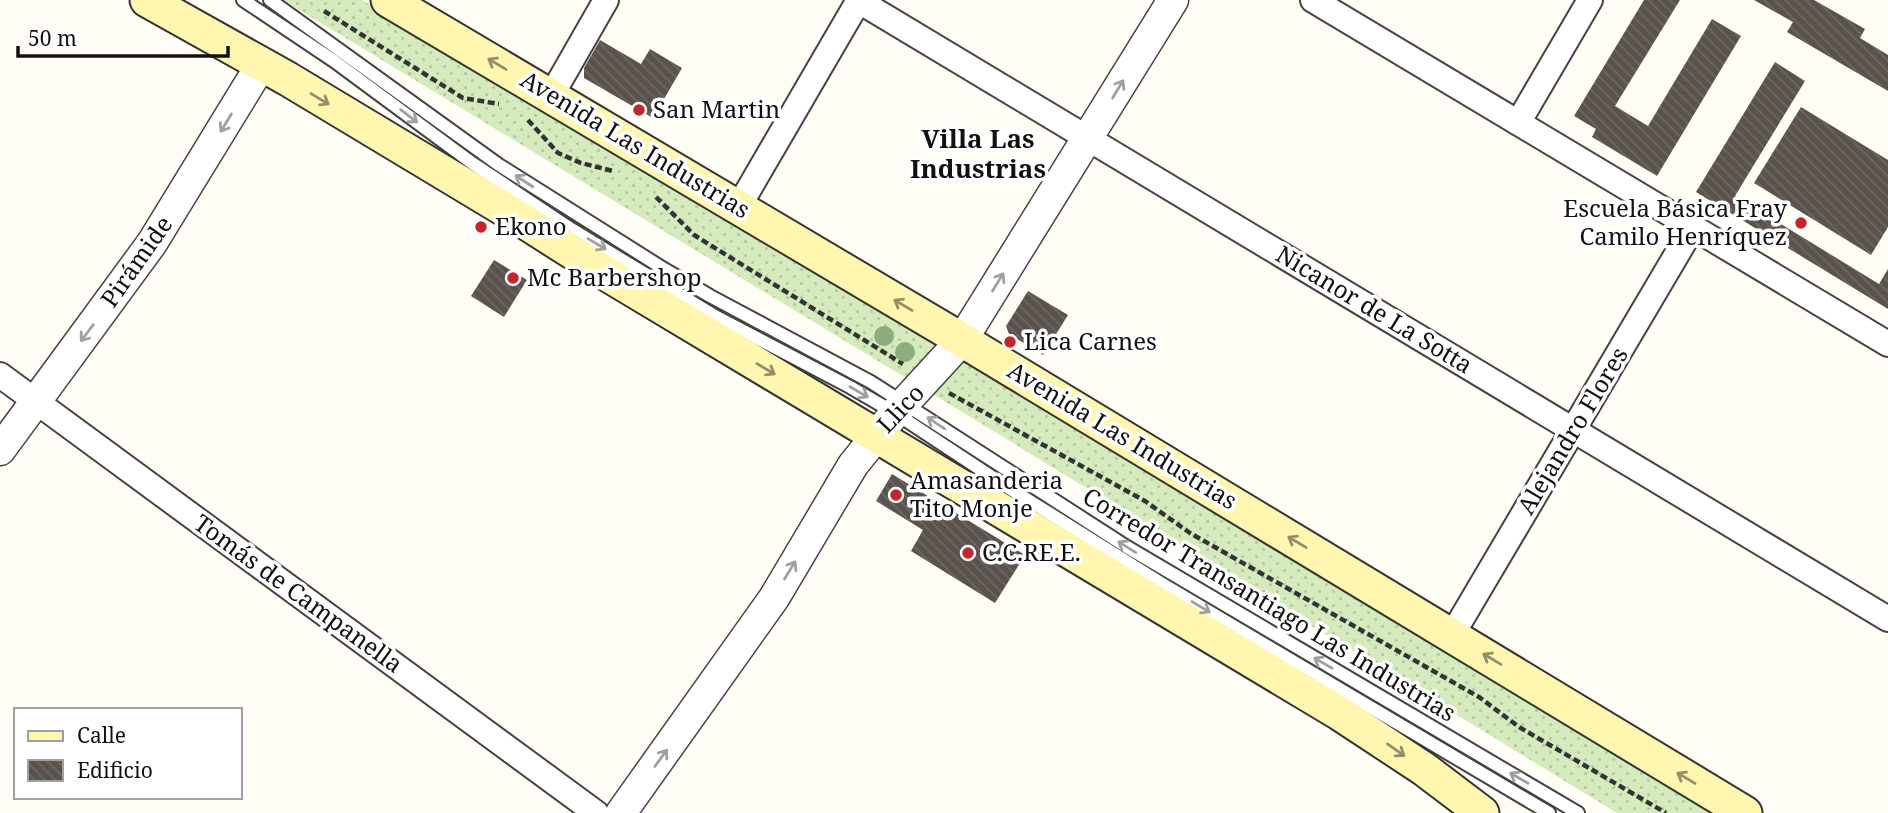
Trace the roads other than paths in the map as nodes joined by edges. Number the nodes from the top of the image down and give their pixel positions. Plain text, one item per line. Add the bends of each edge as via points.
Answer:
1 (147, 0) edge
2 (243, 0) edge
3 (270, 0) edge
4 (388, 0) edge
5 (607, 0) edge
6 (859, 0) edge
7 (1172, 0) edge
8 (1313, 0) edge
9 (1590, 0) edge
10 (261, 65) junction
11 (551, 96) junction
12 (1518, 123) junction
13 (1088, 138) junction
14 (739, 206) junction
15 (1693, 227) junction
16 (962, 340) junction
17 (1888, 344) edge
18 (0, 375) edge
19 (36, 401) junction
20 (892, 417) junction
21 (1573, 430) junction
22 (0, 450) edge
23 (1888, 619) edge
24 (1452, 635) junction
25 (596, 813) edge
26 (621, 813) edge
27 (1482, 813) edge
28 (1549, 813) edge
29 (1578, 813) edge
30 (1745, 813) edge

1 - 10 main road
2 -> 20 lane, Corredor Transantiago Las Industrias via 571,229 713,315 816,368
20 -> 3 lane, Corredor Transantiago Las Industrias via 837,362 710,296 539,191
11 -> 4 main road, Avenida Las Industrias
5 - 11 street
6 - 13 street, Nicanor de La Sotta
6 - 14 street
13 -> 7 street, Llico
8 - 12 street
9 - 12 street
10 -> 19 street, Pirámide via 152,243
10 -> 20 main road
11 - 14 main road, Avenida Las Industrias
12 - 15 street
16 -> 13 street, Llico
13 - 21 street, Nicanor de La Sotta
16 -> 14 main road, Avenida Las Industrias
15 - 17 street
15 - 21 street, Alejandro Flores
16 - 20 street, Llico
24 -> 16 main road, Avenida Las Industrias
18 - 19 street, Tomás de Campanella
19 - 22 street, Pirámide
19 - 25 street, Tomás de Campanella
26 -> 20 street, Llico via 774,598 853,465
20 -> 27 main road via 1363,728
20 -> 28 lane, Corredor Transantiago Las Industrias
29 -> 20 lane, Corredor Transantiago Las Industrias via 1127,547
21 - 23 street, Nicanor de La Sotta
21 - 24 street, Alejandro Flores
30 -> 24 main road, Avenida Las Industrias

